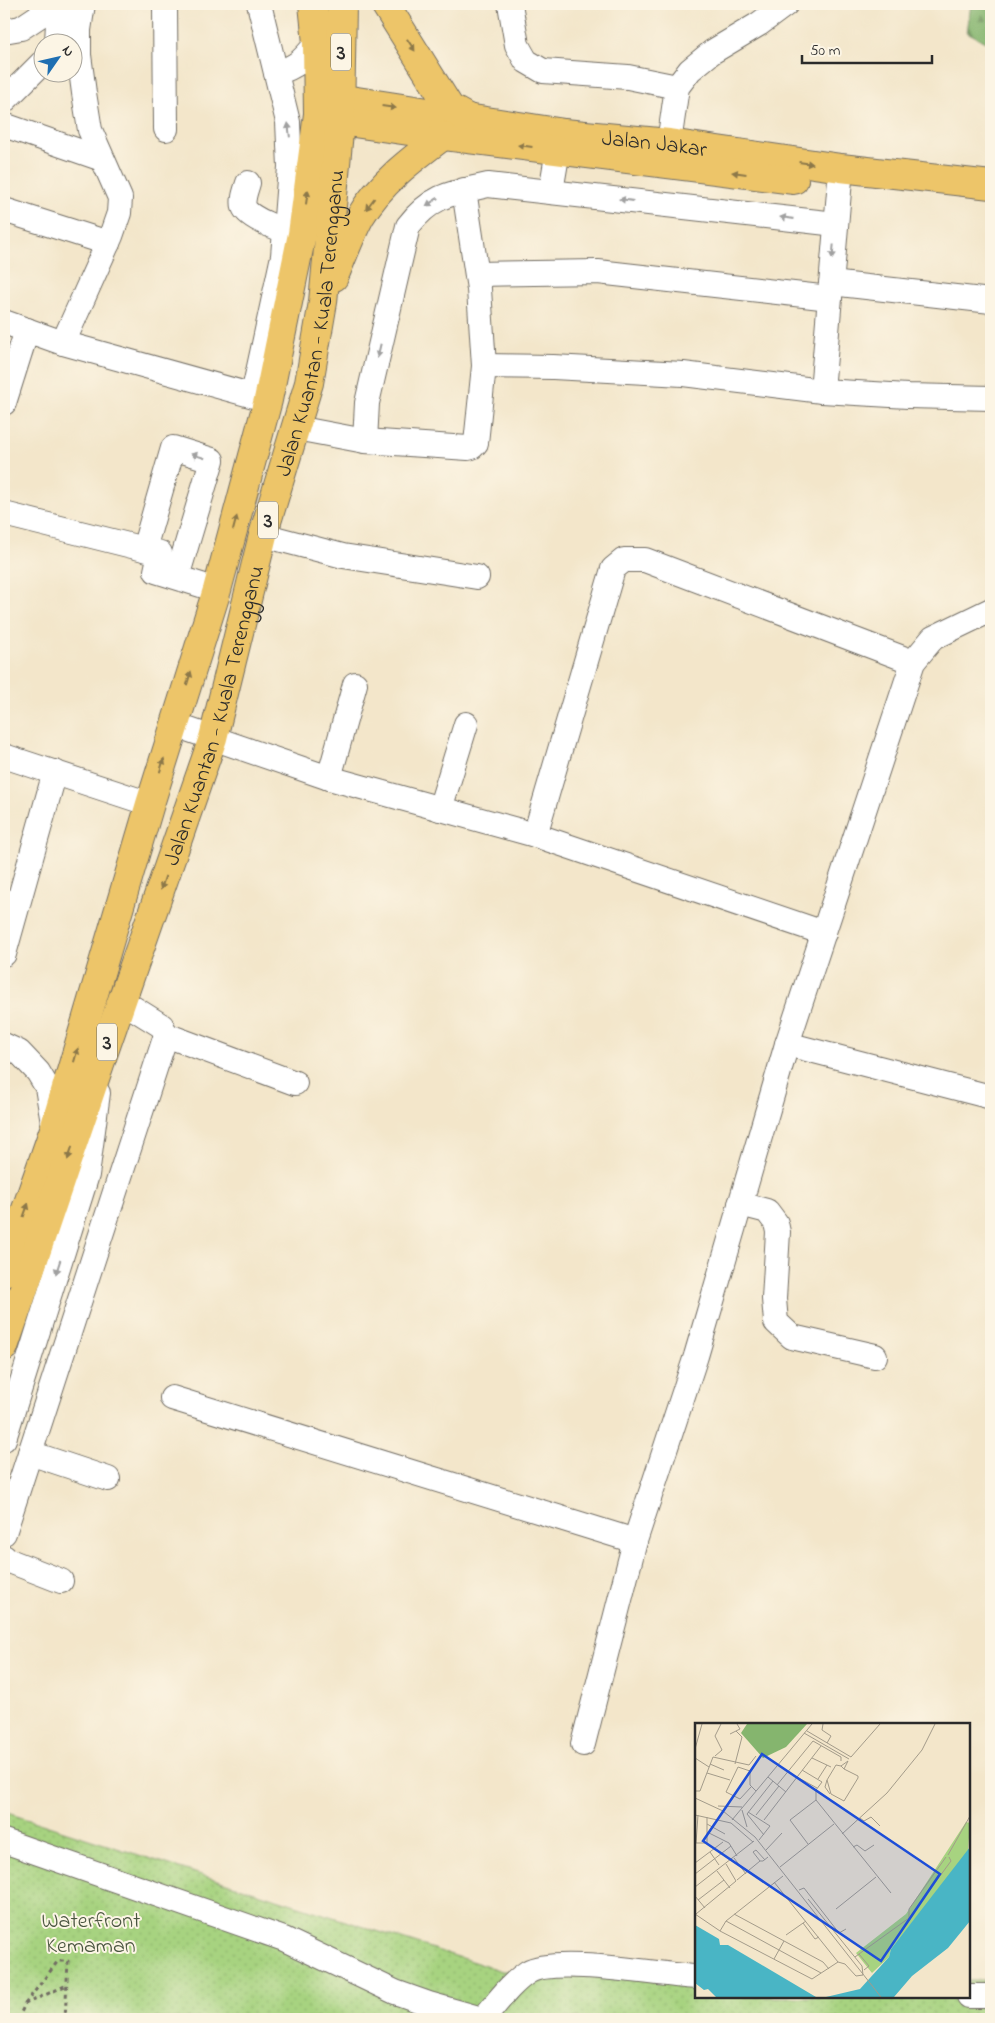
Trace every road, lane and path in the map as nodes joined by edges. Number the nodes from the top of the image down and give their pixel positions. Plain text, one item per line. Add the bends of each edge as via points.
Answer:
1 (58, 4) edge
2 (84, 4) edge
3 (165, 4) edge
4 (259, 4) edge
5 (313, 4) edge
6 (342, 4) edge
7 (385, 4) edge
8 (510, 4) edge
9 (786, 4) edge
10 (4, 32) edge
11 (57, 32) edge
12 (317, 43) junction
13 (32, 72) edge
14 (276, 73) junction
15 (677, 87) junction
16 (282, 100) junction
17 (4, 101) edge
18 (329, 107) junction
19 (468, 118) junction
20 (4, 125) edge
21 (166, 129) dead end
22 (443, 136) junction
23 (669, 143) junction
24 (558, 150) junction
25 (102, 159) junction
26 (840, 177) junction
27 (248, 183) dead end
28 (991, 185) edge
29 (464, 190) junction
30 (551, 191) junction
31 (991, 202) edge
32 (4, 210) edge
33 (836, 224) junction
34 (294, 232) junction
35 (108, 243) junction
36 (477, 274) junction
37 (830, 291) junction
38 (991, 301) edge
39 (323, 302) junction
40 (4, 322) edge
41 (27, 330) junction
42 (63, 343) junction
43 (484, 366) junction
44 (822, 391) junction
45 (261, 398) junction
46 (991, 398) edge
47 (4, 403) edge
48 (296, 428) junction
49 (365, 441) junction
50 (4, 514) edge
51 (263, 535) junction
52 (144, 549) junction
53 (177, 577) junction
54 (477, 577) dead end
55 (217, 590) junction
56 (991, 610) edge
57 (913, 662) junction
58 (355, 684) dead end
59 (466, 724) dead end
60 (175, 725) junction
61 (213, 738) junction
62 (4, 756) edge
63 (55, 772) junction
64 (329, 778) junction
65 (150, 804) junction
66 (440, 809) junction
67 (535, 835) junction
68 (824, 933) junction
69 (4, 954) edge
70 (122, 1001) junction
71 (166, 1035) junction
72 (787, 1044) junction
73 (4, 1045) edge
74 (104, 1049) junction
75 (295, 1083) dead end
76 (991, 1097) edge
77 (54, 1129) junction
78 (740, 1204) junction
79 (4, 1272) edge
80 (4, 1347) edge
81 (875, 1356) dead end
82 (172, 1398) dead end
83 (4, 1439) edge
84 (30, 1453) junction
85 (108, 1479) dead end
86 (4, 1533) edge
87 (634, 1540) junction
88 (4, 1557) edge
89 (62, 1581) dead end
90 (583, 1744) dead end
91 (4, 1841) edge
92 (695, 1977) edge
93 (67, 1985) junction
94 (970, 1996) edge
95 (991, 1996) edge
96 (25, 2004) junction
97 (18, 2019) edge
98 (65, 2019) edge
99 (483, 2019) edge

1 - 10 street via 21,28
1 - 11 street
2 - 25 street via 79,55 90,130
3 - 21 street
4 - 14 street
5 - 12 main road, Jalan Kuantan - Kuala Terengganu / 3
6 - 18 main road, Jalan Kuantan - Kuala Terengganu / 3
7 -> 19 main road via 450,108
8 - 15 street via 517,45 526,61 543,71 628,77
9 - 15 street via 712,52 690,70
12 - 14 street via 302,61
12 - 18 main road, Jalan Kuantan - Kuala Terengganu / 3
13 - 17 street
14 - 16 street
15 - 23 street
16 - 18 street
34 -> 16 street via 290,144
18 -> 19 main road, Jalan Jakar
18 - 22 main road, Jalan Jakar
34 -> 18 main road, Jalan Kuantan - Kuala Terengganu / 3
18 - 39 main road, Jalan Kuantan - Kuala Terengganu / 3
19 - 23 main road, Jalan Jakar via 564,133
20 - 25 street
24 -> 22 main road, Jalan Jakar
22 -> 39 main road via 395,174 360,217
23 -> 26 main road, Jalan Jakar
26 -> 24 main road, Jalan Jakar
24 - 30 street
25 - 35 street via 120,198 120,213
26 - 28 main road, Jalan Jakar
26 - 31 main road, Jalan Jakar
26 - 33 street
27 - 34 street via 244,207 248,213
29 - 30 street via 488,185
29 - 36 street
29 -> 49 street via 438,198 420,211 408,226 367,404
33 -> 30 street
32 - 35 street
33 -> 37 street
34 - 45 main road, Jalan Kuantan - Kuala Terengganu / 3
35 - 42 street
36 - 37 street via 598,272
36 - 43 street
37 - 38 street
37 - 44 street
39 - 48 main road, Jalan Kuantan - Kuala Terengganu / 3 via 309,383
40 - 41 street
41 - 42 street
41 - 47 street
42 - 45 street
43 - 44 street via 683,374
43 - 49 street via 476,443 472,447
44 - 46 street
55 -> 45 main road, Jalan Kuantan - Kuala Terengganu / 3
48 - 49 street
48 - 51 main road, Jalan Kuantan - Kuala Terengganu / 3
50 - 52 street
51 - 54 street via 343,556
51 - 61 main road, Jalan Kuantan - Kuala Terengganu / 3
52 - 53 street via 160,553 155,571
53 -> 52 street via 212,460 173,449
53 - 55 street
60 -> 55 main road, Jalan Kuantan - Kuala Terengganu / 3
56 - 57 street via 934,638
57 - 67 street via 644,560 624,560 613,569
57 - 68 street
58 - 64 street
59 - 66 street
60 - 61 street
65 -> 60 main road, Jalan Kuantan - Kuala Terengganu / 3
61 - 64 street
61 -> 70 main road, Jalan Kuantan - Kuala Terengganu / 3
62 - 63 street
63 - 65 street
63 - 69 street
64 - 66 street
77 -> 65 main road, Jalan Kuantan - Kuala Terengganu / 3
66 - 67 street
67 - 68 street
68 - 72 street
70 - 71 street via 162,1026
70 - 74 main road, Jalan Kuantan - Kuala Terengganu / 3
71 - 75 street
71 - 84 street
72 - 76 street
72 - 78 street
73 - 77 street via 19,1052 47,1087
74 -> 80 main road, Jalan Kuantan - Kuala Terengganu / 3
74 -> 83 street via 87,1175
79 -> 77 main road, Jalan Kuantan - Kuala Terengganu / 3
78 - 81 street via 767,1210 776,1223 776,1322 792,1337
78 - 87 street via 696,1356
82 - 87 street
84 - 85 street
84 - 86 street
87 - 90 street
88 - 89 street
91 - 99 street via 284,1940 395,1992
92 - 99 street via 593,1967 542,1967 530,1971 515,1983
93 - 96 path
93 - 96 path via 68,1961 58,1961
93 - 98 path
94 - 95 street
96 - 97 path

